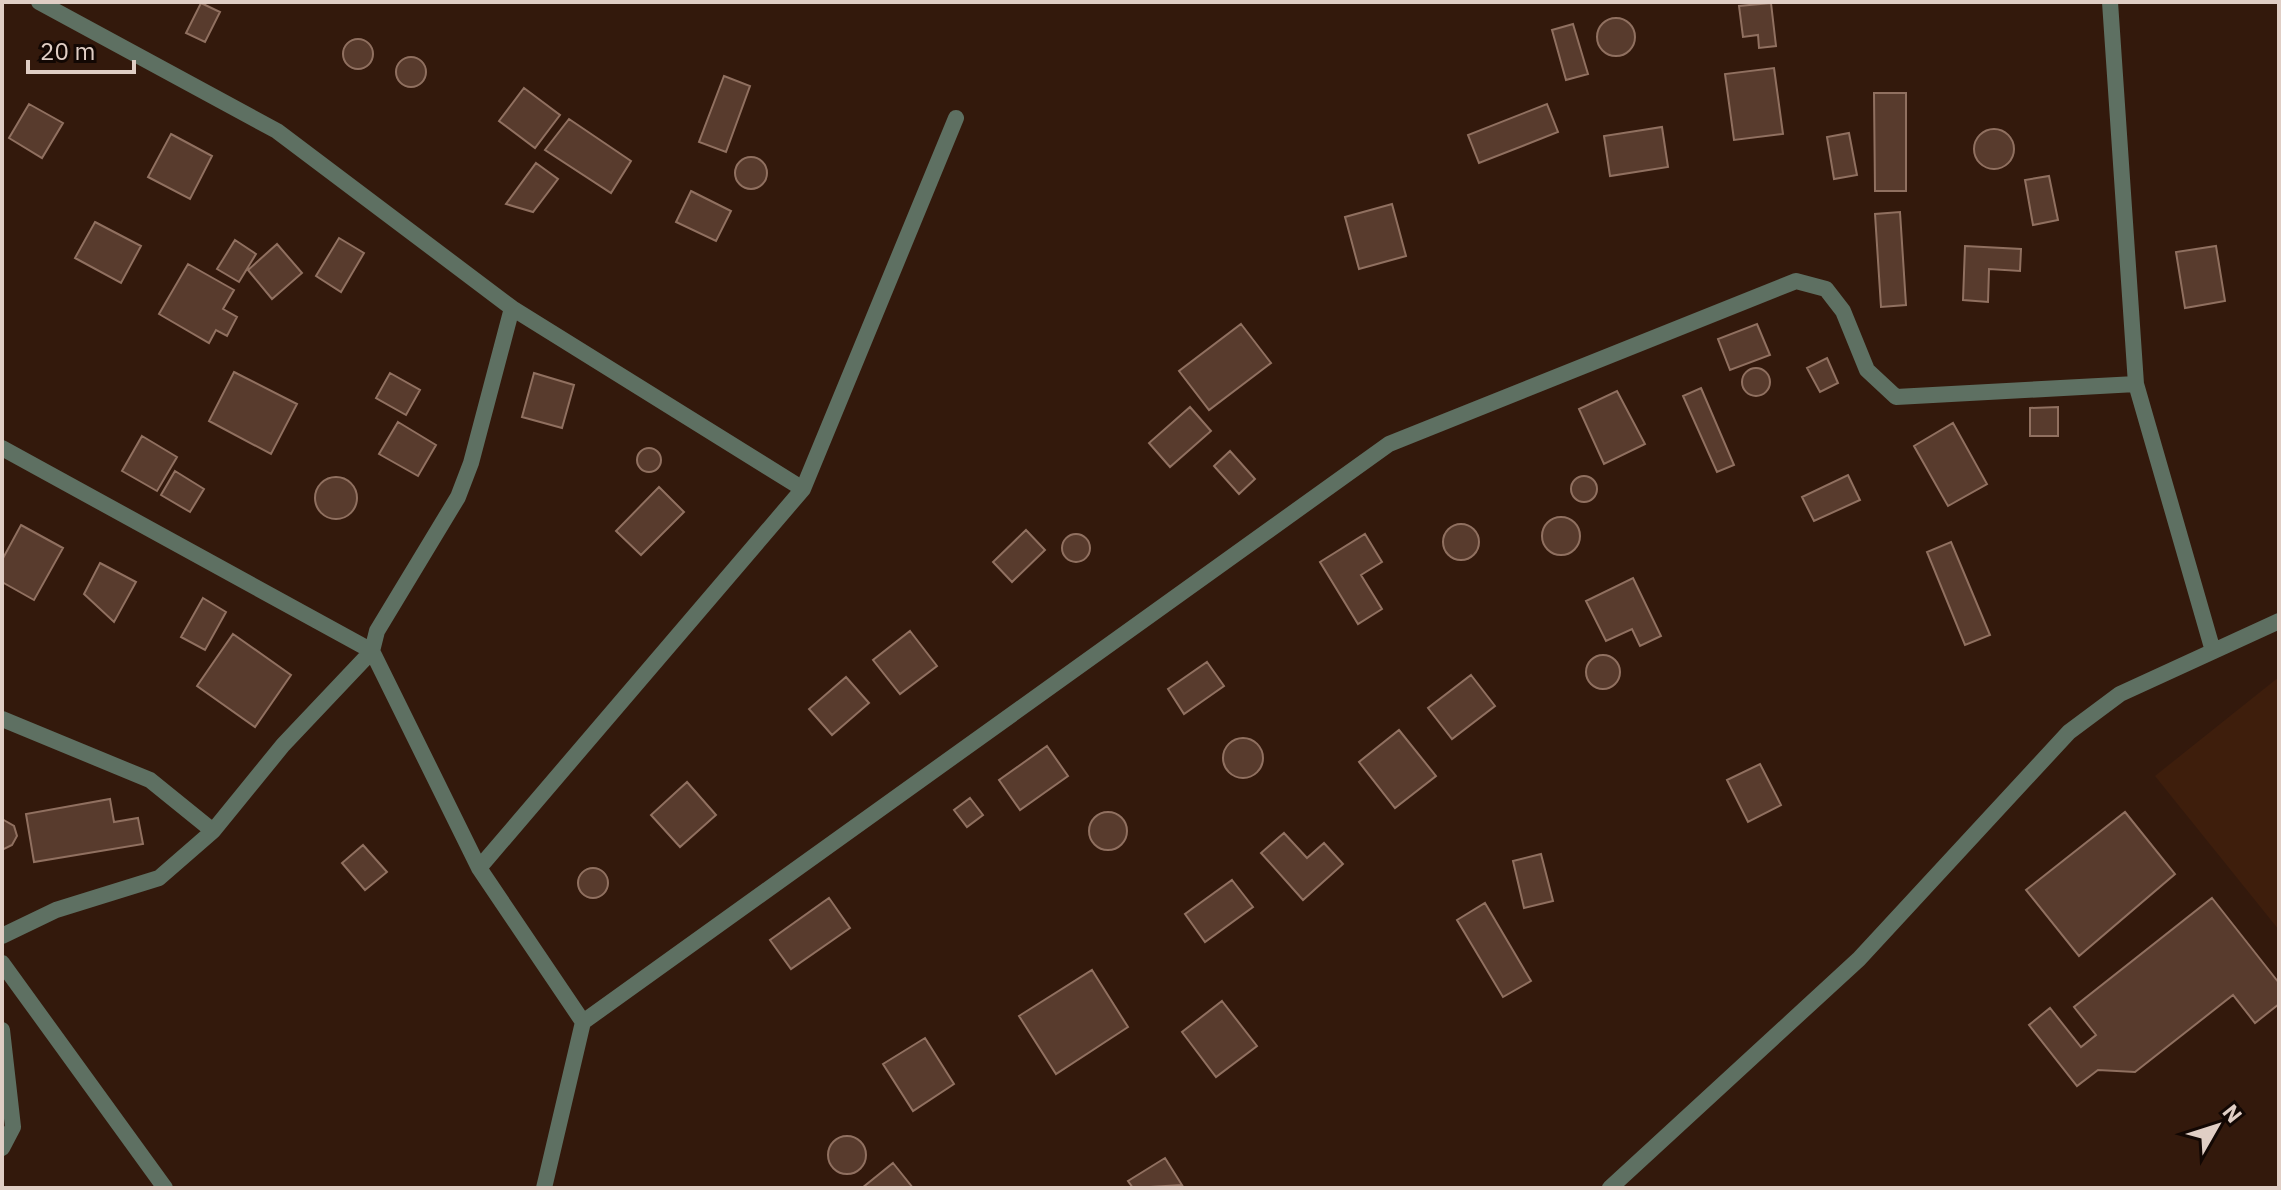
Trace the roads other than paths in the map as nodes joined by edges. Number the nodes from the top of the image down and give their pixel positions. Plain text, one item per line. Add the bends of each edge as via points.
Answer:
1 (39, 2) edge
2 (2110, 2) edge
3 (956, 118) dead end
4 (512, 308) junction
5 (2136, 384) junction
6 (2, 448) edge
7 (803, 489) junction
8 (2279, 621) edge
9 (372, 651) junction
10 (2213, 651) junction
11 (2, 719) edge
12 (213, 831) junction
13 (479, 868) junction
14 (2, 936) edge
15 (2, 963) edge
16 (583, 1022) junction
17 (2, 1030) edge
18 (2, 1148) edge
19 (165, 1188) edge
20 (544, 1188) edge
21 (1610, 1188) edge

1 - 4 street via 277,131
2 - 5 street
3 - 7 street
4 - 7 street
4 - 9 street via 458,497 377,631
5 - 10 street
5 - 16 street via 1896,397 1867,370 1843,311 1826,289 1796,281 1389,444
6 - 9 street
7 - 13 street
8 - 10 street
9 - 12 street via 283,745
9 - 13 street
10 - 21 street via 2120,694 2069,732 1859,959
11 - 12 street via 150,780
12 - 14 street via 159,878 56,910
13 - 16 street
15 - 19 street
16 - 20 street
17 - 18 street via 13,1127

